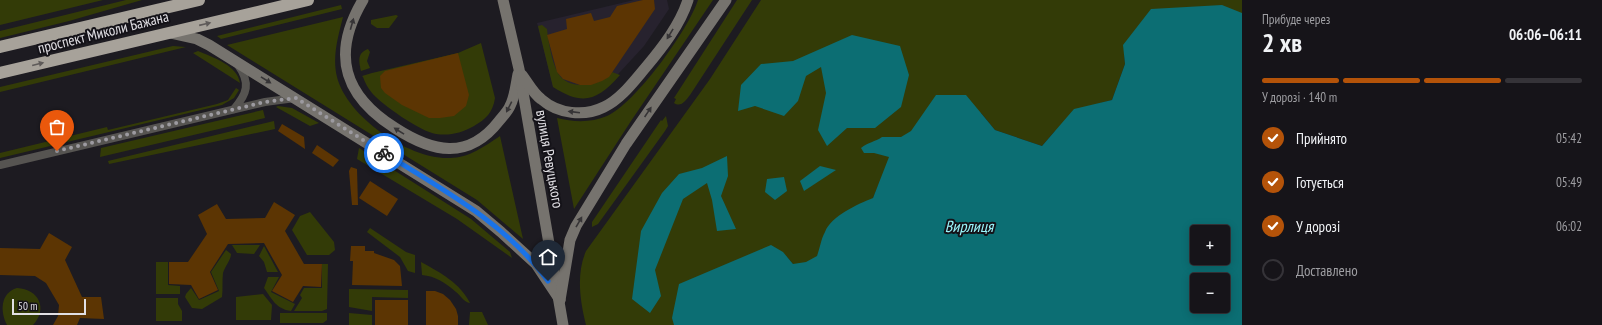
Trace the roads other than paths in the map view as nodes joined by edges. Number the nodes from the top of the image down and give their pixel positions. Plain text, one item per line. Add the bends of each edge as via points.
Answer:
1 (199, 0) edge
2 (308, 0) edge
3 (363, 0) edge
4 (503, 0) edge
5 (688, 0) edge
6 (726, 0) edge
7 (183, 2) edge
8 (169, 33) junction
9 (0, 48) edge
10 (232, 58) junction
11 (519, 70) junction
12 (0, 73) edge
13 (296, 98) junction
14 (234, 109) junction
15 (0, 165) edge
16 (560, 300) junction
17 (563, 325) edge

1 - 7 highway, проспект Миколи Бажана
8 -> 2 highway, проспект Миколи Бажана
11 -> 3 street via 510,106 486,134 462,147 450,149 423,144 389,124 367,107 352,86 345,52 354,15
4 - 11 street, вулиця Ревуцького
5 -> 11 street via 660,49 628,87 605,107 580,113 554,107 541,99
16 -> 6 street via 570,240 576,226 626,144
7 - 9 highway, проспект Миколи Бажана
8 - 10 street via 197,40
12 -> 8 highway, проспект Миколи Бажана
10 -> 13 street
10 - 14 street via 244,73 245,81 245,95
11 - 16 street, вулиця Ревуцького
13 - 14 street
13 - 16 street via 476,211 536,264
14 - 15 street
16 - 17 street, вулиця Ревуцького

